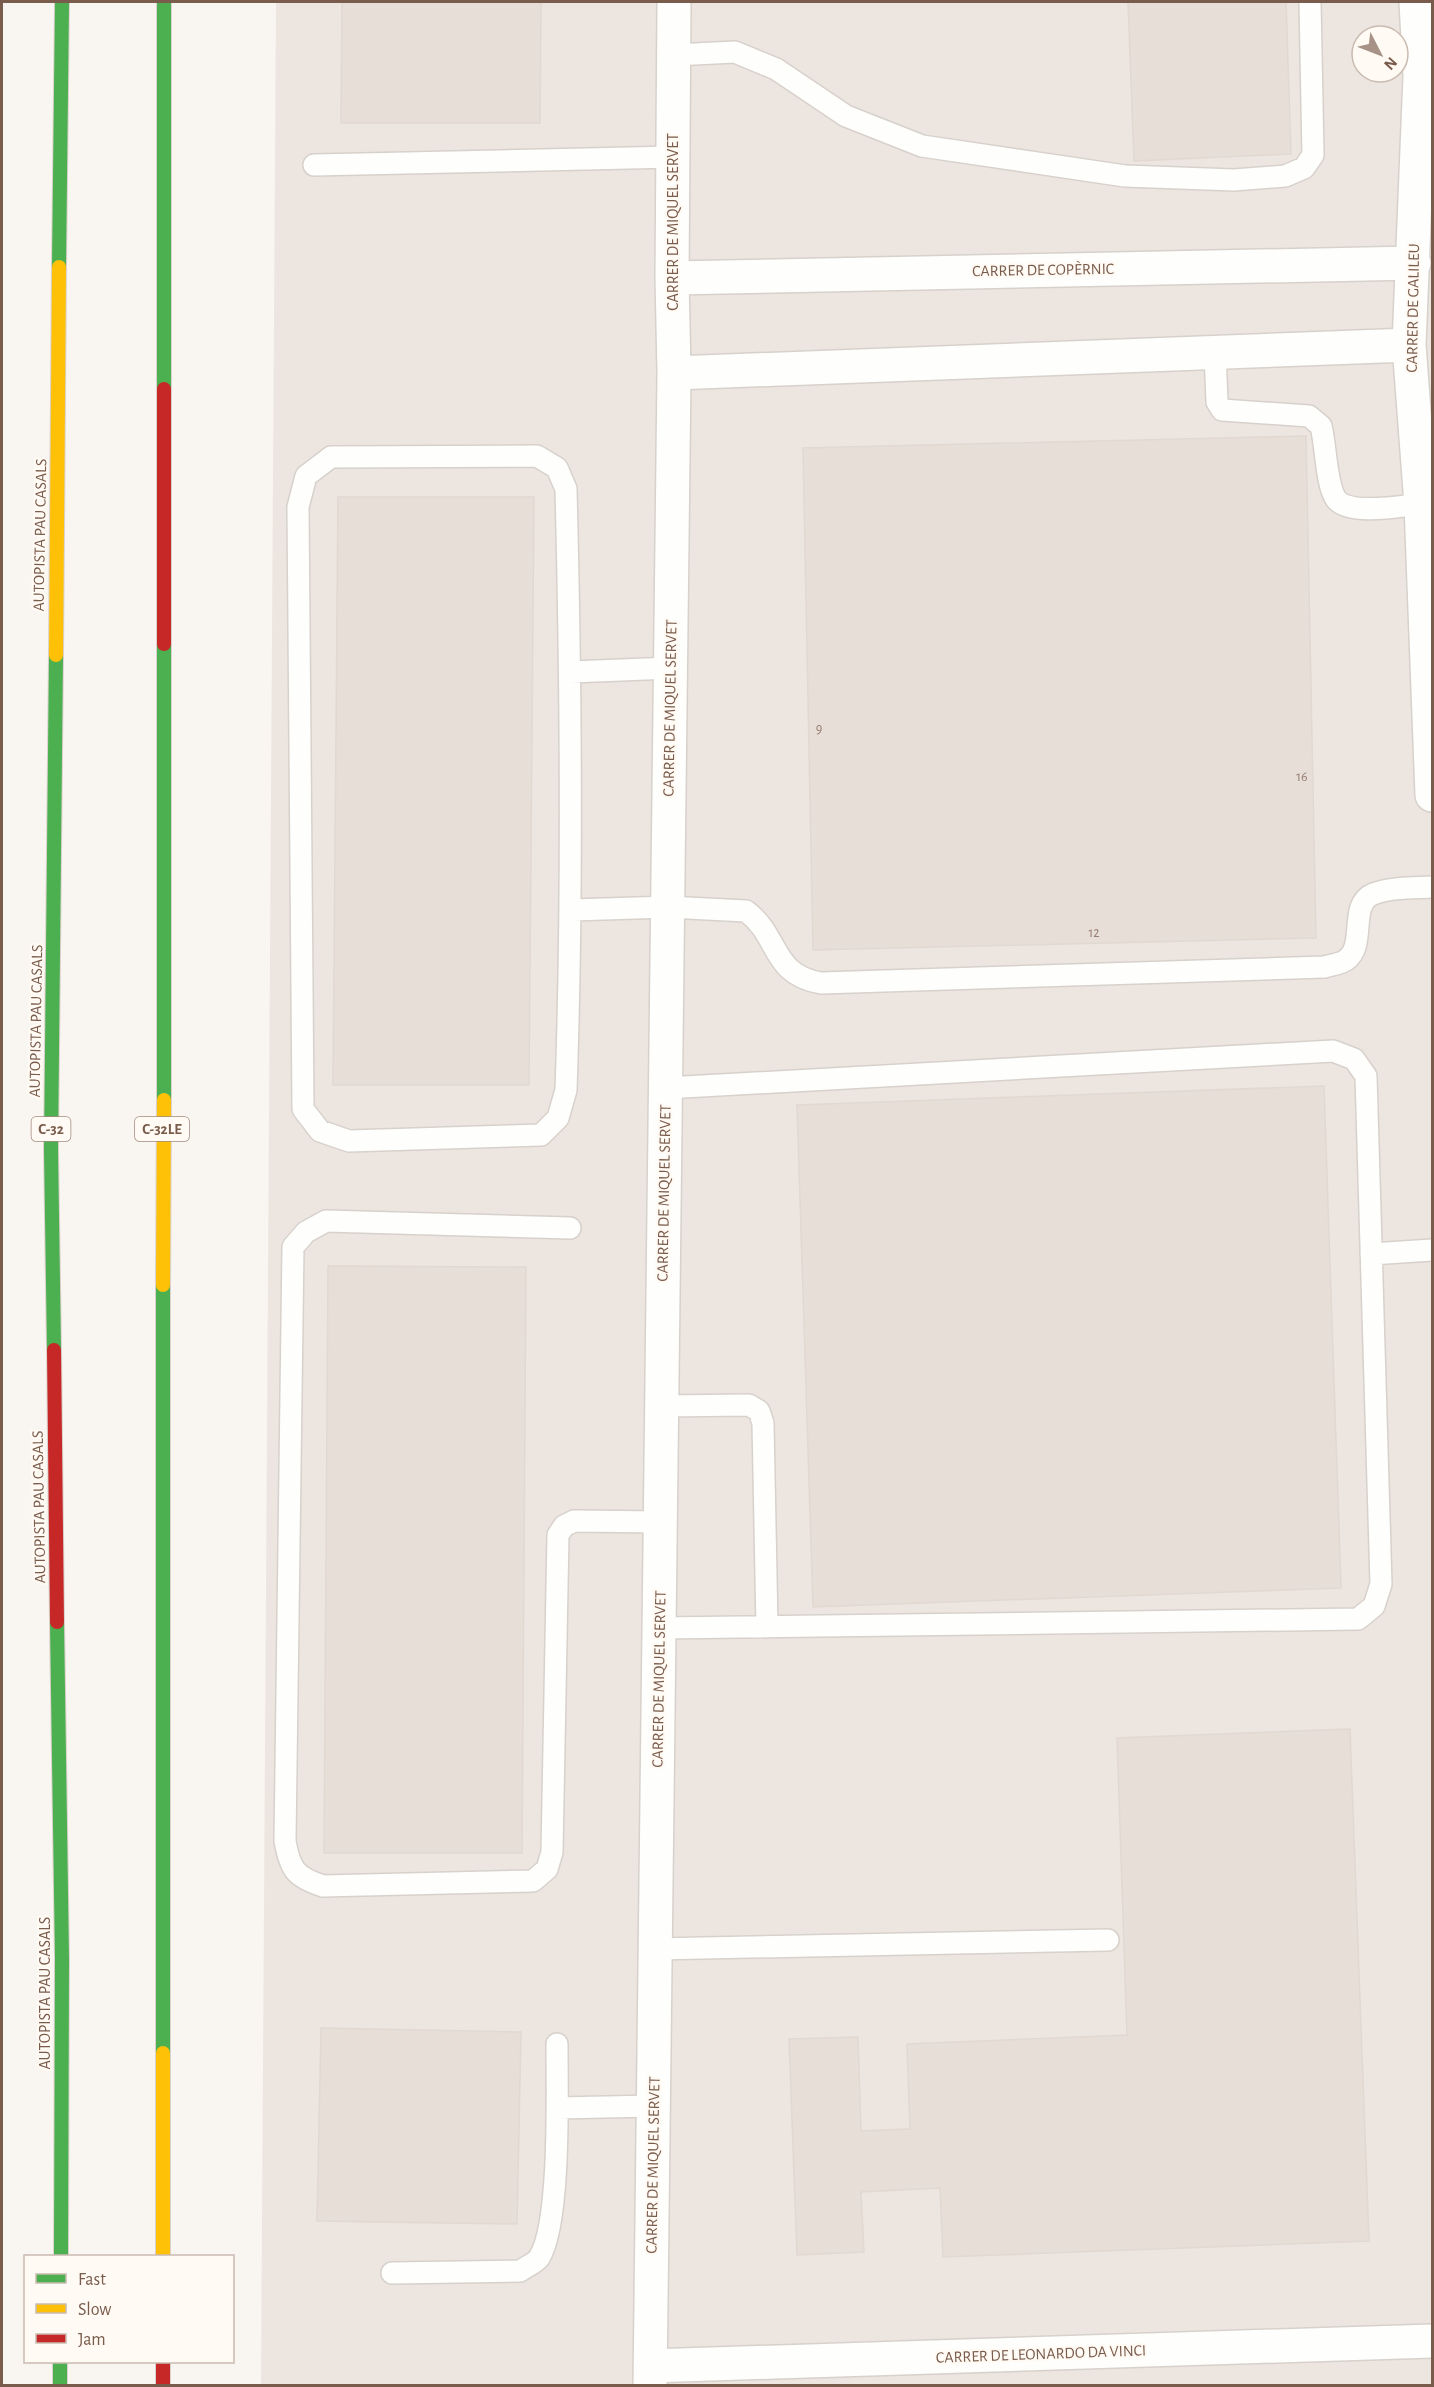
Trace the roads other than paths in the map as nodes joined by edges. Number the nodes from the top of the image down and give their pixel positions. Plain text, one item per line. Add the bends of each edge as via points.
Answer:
1 (62, 2) edge
2 (164, 2) edge
3 (674, 2) edge
4 (1310, 2) edge
5 (1416, 2) edge
6 (674, 55) junction
7 (1426, 76) edge
8 (673, 157) junction
9 (314, 165) dead end
10 (1414, 263) junction
11 (672, 278) junction
12 (1409, 345) junction
13 (1215, 352) junction
14 (674, 373) junction
15 (1425, 516) edge
16 (671, 668) junction
17 (571, 672) junction
18 (1432, 795) edge
19 (1432, 887) edge
20 (668, 908) junction
21 (572, 910) junction
22 (666, 1088) junction
23 (570, 1228) dead end
24 (1432, 1250) edge
25 (1371, 1254) junction
26 (662, 1406) junction
27 (661, 1522) junction
28 (767, 1627) junction
29 (659, 1628) junction
30 (1108, 1940) dead end
31 (655, 1949) junction
32 (556, 2044) dead end
33 (654, 2106) junction
34 (557, 2108) junction
35 (61, 2255) edge
36 (163, 2255) edge
37 (392, 2273) dead end
38 (1432, 2341) edge
39 (60, 2363) edge
40 (163, 2363) edge
41 (650, 2376) edge
42 (60, 2385) edge
43 (163, 2385) edge

1 - 35 highway, AUTOPISTA PAU CASALS / C-32 via 51,1149 62,1959
2 - 36 highway, C-32LE
3 - 6 street, CARRER DE MIQUEL SERVET
4 - 6 lane via 1313,155 1304,168 1285,176 1234,180 1125,176 922,146 846,116 777,69 735,52
5 - 7 street, CARRER DE GALILEU
6 - 8 street, CARRER DE MIQUEL SERVET
7 - 10 street, CARRER DE GALILEU
8 - 9 lane
8 - 11 street, CARRER DE MIQUEL SERVET
10 - 11 street, CARRER DE COPÈRNIC
10 - 12 street, CARRER DE GALILEU
11 - 14 street, CARRER DE MIQUEL SERVET
12 - 13 street
12 - 15 street, CARRER DE GALILEU
13 - 14 street
13 - 15 lane via 1217,402 1222,410 1309,416 1321,426 1336,499 1351,508
14 - 16 street, CARRER DE MIQUEL SERVET
15 - 18 street, CARRER DE GALILEU
16 - 17 lane
16 - 20 street, CARRER DE MIQUEL SERVET
17 - 21 lane
17 - 21 lane via 566,489 557,468 537,456 331,457 306,477 298,507 303,1110 320,1131 349,1141 541,1135 558,1119 566,1090
19 - 20 lane via 1371,895 1362,905 1357,945 1346,960 1324,967 821,983 804,980 791,972 766,933 746,911
20 - 21 lane
20 - 22 street, CARRER DE MIQUEL SERVET
22 - 25 lane via 1333,1051 1354,1059 1366,1076
22 - 26 street, CARRER DE MIQUEL SERVET
23 - 27 lane via 326,1221 306,1232 293,1247 285,1841 289,1864 304,1880 323,1886 533,1881 546,1869 552,1852 558,1535 574,1521
24 - 25 lane
25 - 28 lane via 1381,1584 1374,1606 1358,1619
26 - 27 street, CARRER DE MIQUEL SERVET
26 - 28 lane via 749,1406 759,1411 764,1423
27 - 29 street, CARRER DE MIQUEL SERVET
28 - 29 lane
29 - 31 street, CARRER DE MIQUEL SERVET
30 - 31 lane
31 - 33 street, CARRER DE MIQUEL SERVET
32 - 34 lane
33 - 34 lane
33 - 41 street, CARRER DE MIQUEL SERVET
34 - 37 lane via 550,2232 538,2260 520,2271
38 - 41 street, CARRER DE LEONARDO DA VINCI
39 - 42 highway
40 - 43 highway

